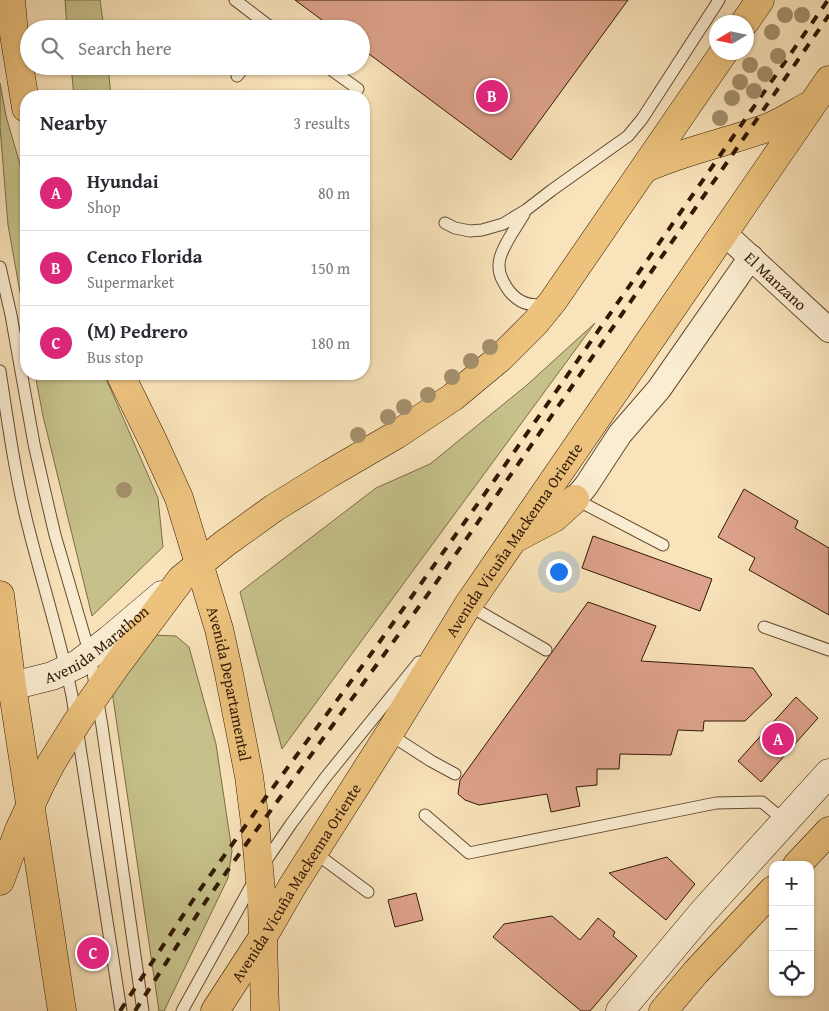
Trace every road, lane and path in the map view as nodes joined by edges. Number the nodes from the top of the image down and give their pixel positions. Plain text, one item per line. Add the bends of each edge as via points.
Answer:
1 (11, 0) edge
2 (235, 0) edge
3 (719, 0) edge
4 (760, 0) edge
5 (750, 15) edge
6 (261, 20) edge
7 (719, 60) edge
8 (20, 71) edge
9 (21, 75) edge
10 (339, 75) edge
11 (829, 80) edge
12 (358, 89) dead end
13 (23, 90) edge
14 (814, 102) junction
15 (646, 168) junction
16 (526, 210) junction
17 (445, 223) dead end
18 (724, 232) junction
19 (751, 257) junction
20 (0, 267) edge
21 (553, 301) junction
22 (829, 330) edge
23 (20, 367) edge
24 (0, 371) edge
25 (22, 380) edge
26 (123, 380) edge
27 (575, 499) junction
28 (512, 541) junction
29 (663, 545) dead end
30 (190, 571) junction
31 (0, 595) edge
32 (468, 605) junction
33 (764, 627) dead end
34 (546, 650) dead end
35 (829, 650) edge
36 (90, 655) junction
37 (67, 670) junction
38 (6, 687) edge
39 (97, 693) junction
40 (77, 722) junction
41 (389, 734) junction
42 (829, 772) edge
43 (455, 774) dead end
44 (31, 805) junction
45 (425, 815) dead end
46 (785, 821) junction
47 (829, 831) edge
48 (314, 852) junction
49 (801, 861) edge
50 (260, 870) junction
51 (0, 881) edge
52 (368, 892) dead end
53 (769, 894) edge
54 (263, 937) junction
55 (62, 1011) edge
56 (121, 1011) edge
57 (143, 1011) edge
58 (182, 1011) edge
59 (215, 1011) edge
60 (264, 1011) edge
61 (620, 1011) edge
62 (664, 1011) edge

1 - 8 main road
2 - 6 lane
3 - 16 lane via 628,136
4 - 5 main road
7 - 15 main road
9 - 13 main road
10 - 12 lane
11 - 14 main road, Avenida Vicuña Mackenna Oriente
14 - 15 main road via 765,129
14 - 18 main road, Avenida Vicuña Mackenna Oriente
15 - 21 main road
16 - 17 lane via 503,224 482,230 463,230
16 - 21 lane via 500,258 500,275 507,290 518,301 542,305
18 - 19 street, El Manzano
18 - 28 main road, Avenida Vicuña Mackenna Oriente
19 - 22 street, El Manzano
19 - 27 street, Avenida Vicuña Mackenna Oriente via 659,389 620,434
20 - 23 lane
21 - 30 main road via 500,358 453,397 396,435 300,491
24 - 37 lane via 27,524
25 - 36 lane via 55,535
26 - 30 main road, Avenida Departamental via 179,498
27 - 28 main road via 554,518
27 - 29 lane
28 - 32 main road, Avenida Vicuña Mackenna Oriente
30 - 36 street, Avenida Marathon
30 - 39 main road
30 - 50 main road, Avenida Departamental via 219,629 230,674
31 - 38 main road
32 - 34 lane
32 - 41 main road, Avenida Vicuña Mackenna Oriente
32 - 50 lane via 335,765
33 - 35 lane
36 - 37 street, Avenida Marathon
36 - 39 lane
37 - 38 street, Avenida Marathon
37 - 40 lane
38 - 44 main road
39 - 40 main road
39 - 57 lane
40 - 44 main road
40 - 56 lane
41 - 43 lane
41 - 48 main road, Avenida Vicuña Mackenna Oriente
42 - 46 street
44 - 51 main road
44 - 55 main road
45 - 46 lane via 469,854 716,803 762,802
46 - 61 street
47 - 49 main road
48 - 52 lane
48 - 54 main road, Avenida Vicuña Mackenna Oriente
50 - 54 main road, Avenida Departamental
50 - 58 lane
53 - 62 main road
54 - 59 main road, Avenida Vicuña Mackenna Oriente
54 - 60 main road, Avenida Departamental

